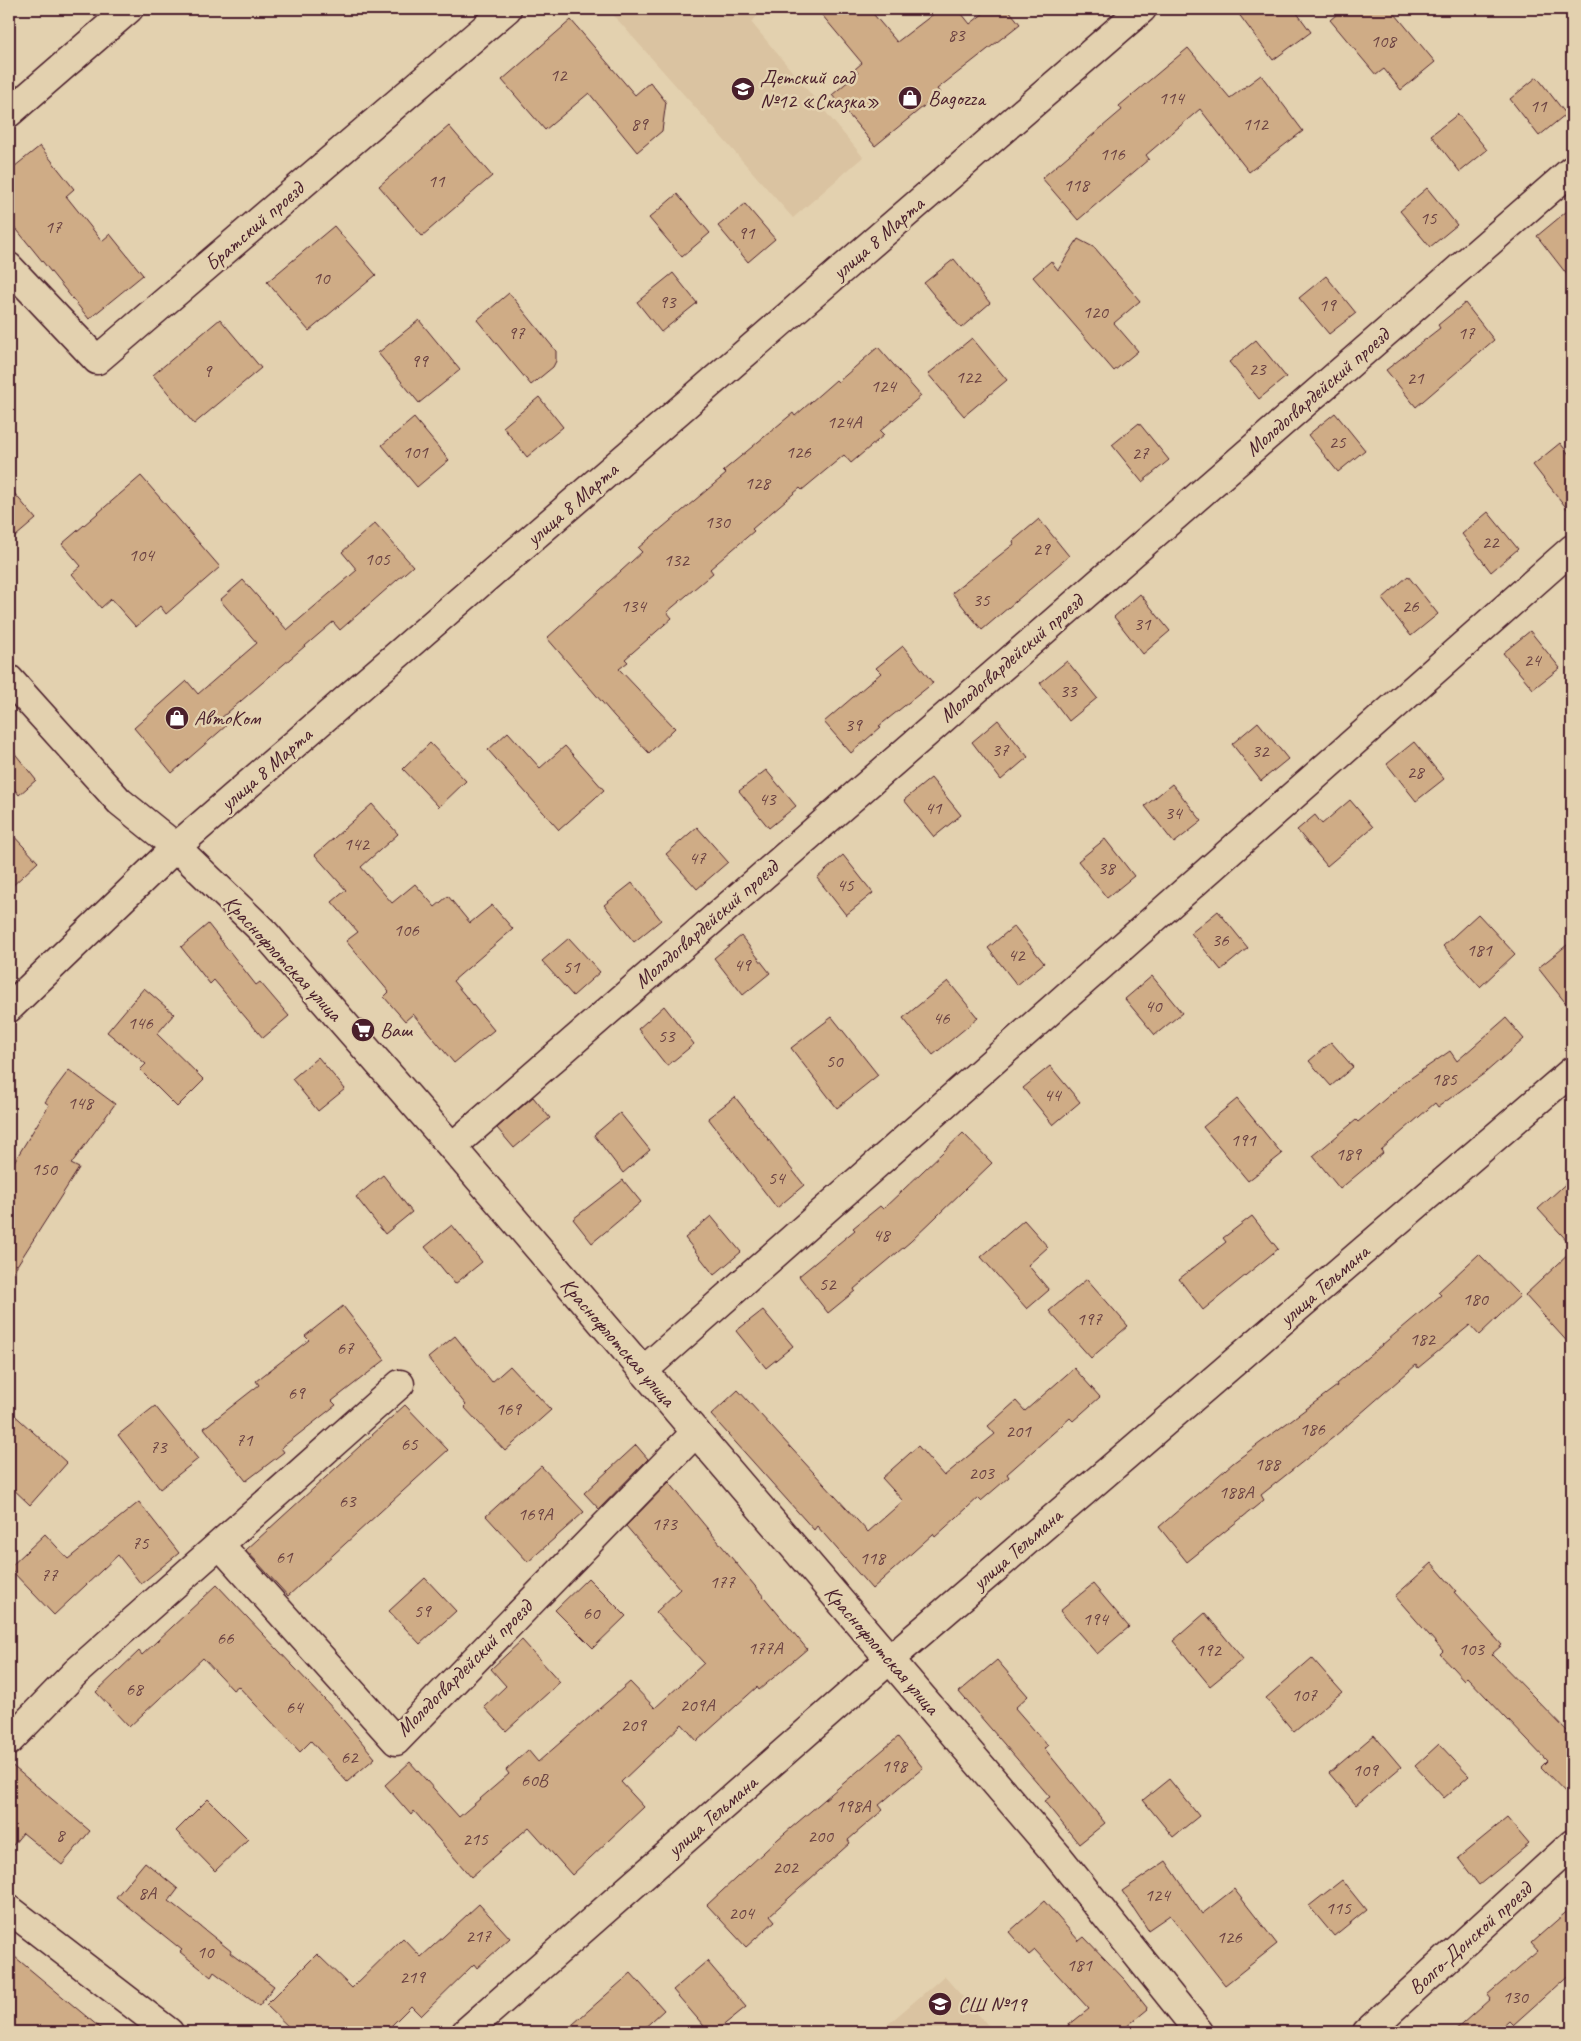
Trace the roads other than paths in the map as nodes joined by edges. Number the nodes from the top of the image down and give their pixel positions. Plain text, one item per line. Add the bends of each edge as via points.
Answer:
1 (129, 9) edge
2 (507, 9) edge
3 (1142, 9) edge
4 (9, 113) edge
5 (1572, 170) edge
6 (9, 267) edge
7 (1572, 549) edge
8 (9, 678) edge
9 (176, 847) junction
10 (9, 1008) edge
11 (1572, 1071) edge
12 (452, 1148) junction
13 (643, 1371) junction
14 (400, 1384) dead end
15 (696, 1432) junction
16 (220, 1545) junction
17 (890, 1659) junction
18 (9, 1740) edge
19 (1572, 1844) edge
20 (9, 1909) edge
21 (169, 2032) edge
22 (466, 2032) edge
23 (1199, 2032) edge
24 (1367, 2032) edge

1 - 4 street
2 - 6 street, Братский проезд via 97,360
3 - 9 street, улица 8 Марта
5 - 12 street, Молодогвардейский проезд
7 - 13 street
8 - 9 street, Краснофлотская улица via 119,801
9 - 10 street, улица 8 Марта
9 - 12 street, Краснофлотская улица via 264,932
11 - 17 street, улица Тельмана
12 - 13 street, Краснофлотская улица
13 - 15 street, Краснофлотская улица
14 - 16 street
15 - 16 street, Молодогвардейский проезд via 396,1741
15 - 17 street, Краснофлотская улица
16 - 18 street via 76,1672
17 - 22 street, улица Тельмана
17 - 23 street, Краснофлотская улица via 1057,1855
19 - 24 street, Волго-Донской проезд
20 - 21 street

